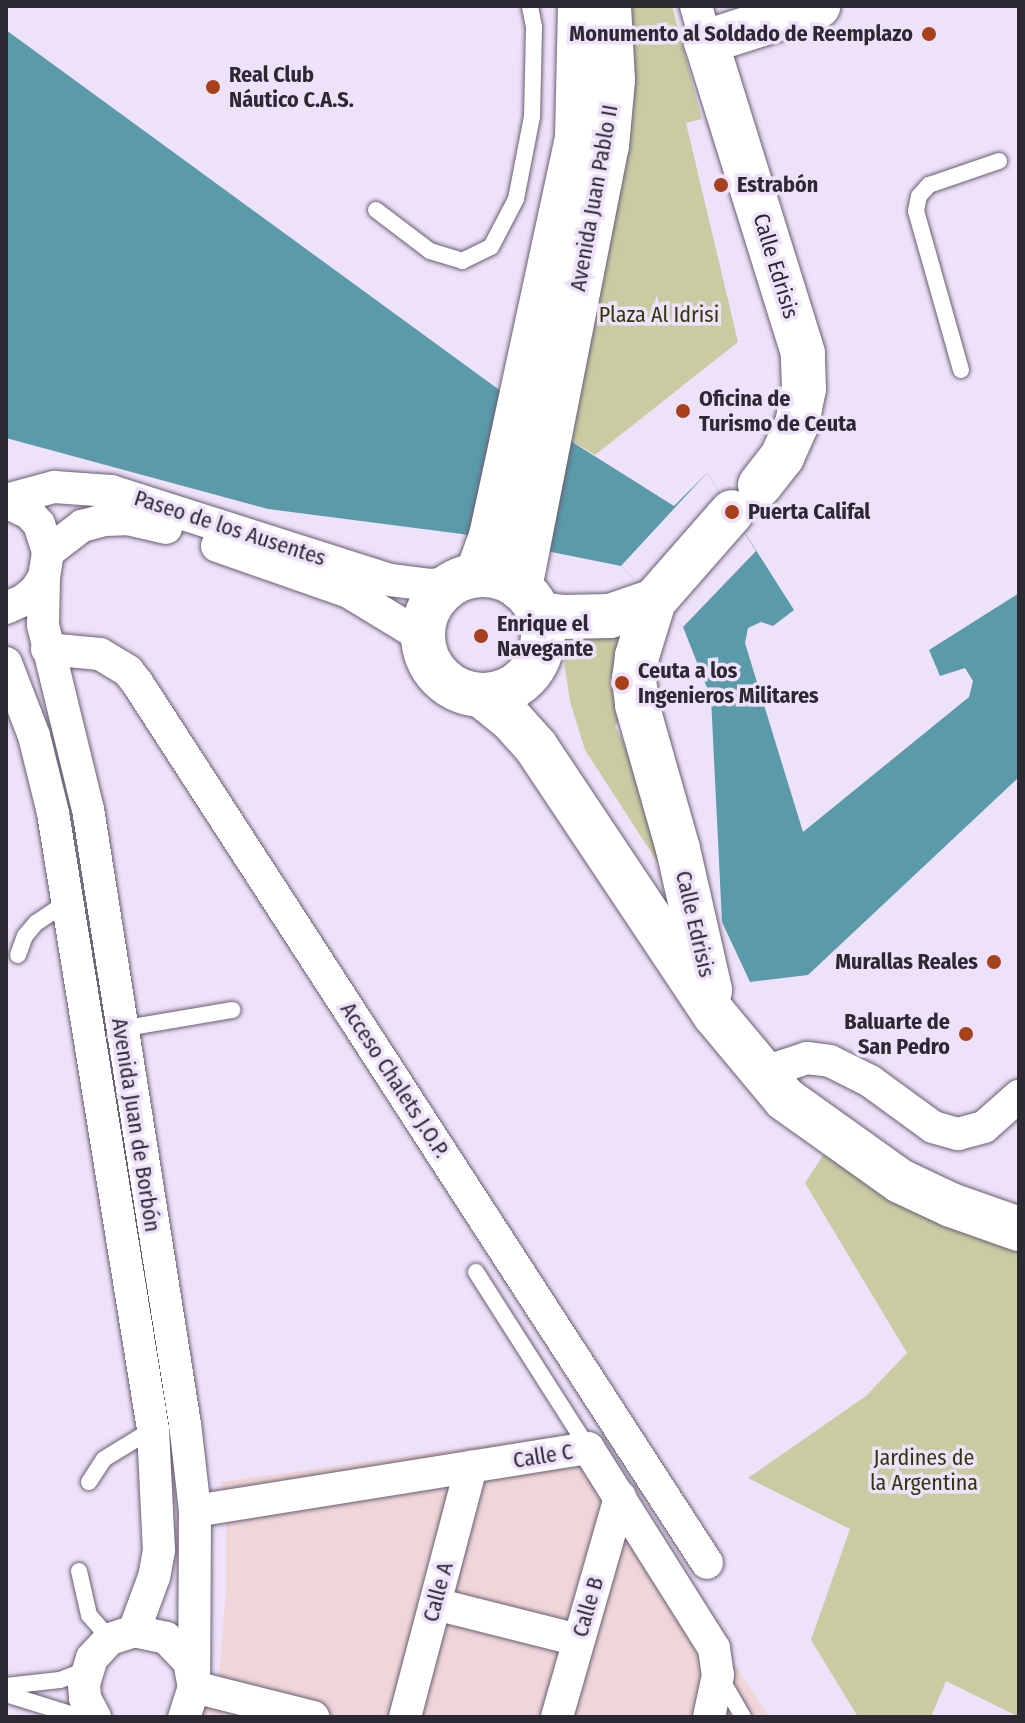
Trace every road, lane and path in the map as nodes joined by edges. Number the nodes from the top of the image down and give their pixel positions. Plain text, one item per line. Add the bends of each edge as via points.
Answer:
1 (530, 6) edge
2 (580, 6) edge
3 (609, 6) edge
4 (818, 6) edge
5 (701, 24) edge
6 (999, 161) dead end
7 (376, 210) dead end
8 (961, 370) dead end
9 (541, 387) junction
10 (6, 501) edge
11 (46, 564) junction
12 (502, 574) junction
13 (654, 601) junction
14 (6, 608) edge
15 (424, 638) junction
16 (47, 649) junction
17 (6, 663) edge
18 (481, 695) junction
19 (66, 903) junction
20 (18, 955) dead end
21 (232, 1010) dead end
22 (715, 1015) junction
23 (120, 1029) junction
24 (762, 1073) junction
25 (1019, 1096) edge
26 (1019, 1229) edge
27 (476, 1272) dead end
28 (153, 1429) junction
29 (588, 1448) junction
30 (471, 1467) junction
31 (89, 1482) dead end
32 (620, 1497) junction
33 (195, 1511) junction
34 (707, 1563) dead end
35 (79, 1571) dead end
36 (435, 1604) junction
37 (122, 1635) junction
38 (578, 1640) junction
39 (86, 1670) junction
40 (718, 1675) junction
41 (6, 1686) edge
42 (6, 1694) edge
43 (191, 1694) edge
44 (80, 1717) edge
45 (95, 1717) edge
46 (313, 1717) edge
47 (405, 1717) edge
48 (557, 1717) edge
49 (709, 1717) edge
50 (743, 1717) edge

1 - 7 lane via 532,117 516,199 491,247 462,261 430,251
2 - 9 main road, Avenida Juan Pablo II via 577,138
3 - 9 main road, Avenida Juan Pablo II via 613,80 607,146
4 - 5 main road
5 - 13 main road, Calle Edrisis via 803,353 804,389 797,424 782,457
6 - 8 lane via 929,185 919,196 916,211
9 - 12 main road
10 - 11 street via 39,524
10 - 12 street, Paseo de los Ausentes via 54,487 111,491 390,580 430,585
11 - 14 street, Paseo de los Ausentes via 24,600
11 - 15 street, Paseo de los Ausentes via 82,526 115,519 149,522 349,592
11 - 16 street, Avenida Juan de Borbón via 41,601
12 - 13 main road, Calle Edrisis via 563,617 610,616
12 - 15 main road via 429,609
12 - 18 main road via 543,643 532,670 510,689
13 - 22 main road, Calle Edrisis via 637,656 637,705 678,849
15 - 18 main road via 432,666 442,677
16 - 23 street, Avenida Juan de Borbón via 88,809
16 - 34 street, Acceso Chalets J.O.P. via 100,654 128,671 138,684
17 - 19 street, Avenida Juan de Borbón via 38,751
18 - 22 main road via 536,747
19 - 20 lane via 36,923
19 - 28 street, Avenida Juan de Borbón
21 - 23 lane
22 - 24 main road
23 - 33 street, Avenida Juan de Borbón
24 - 25 street via 807,1058 830,1061 870,1081 933,1127 958,1134 984,1127
24 - 26 main road via 785,1099 900,1181
27 - 29 lane
28 - 31 lane via 104,1459
28 - 37 street, Avenida Juan de Borbón via 159,1550 154,1577
29 - 30 street, Calle C
29 - 32 street, Calle C
30 - 33 street, Calle C
30 - 36 street, Calle A
32 - 38 street, Calle B
32 - 40 street, Calle C via 708,1635
33 - 43 street, Avenida Juan de Borbón
35 - 37 lane via 89,1615
36 - 38 street
36 - 47 street, Calle A
37 - 39 street, Avenida Juan de Borbón via 99,1648
37 - 43 street via 151,1632 173,1643 189,1662
38 - 48 street, Calle B
39 - 41 lane via 60,1680
39 - 45 street via 85,1698
40 - 49 street, Calle C
40 - 50 lane
42 - 44 lane
43 - 46 street

